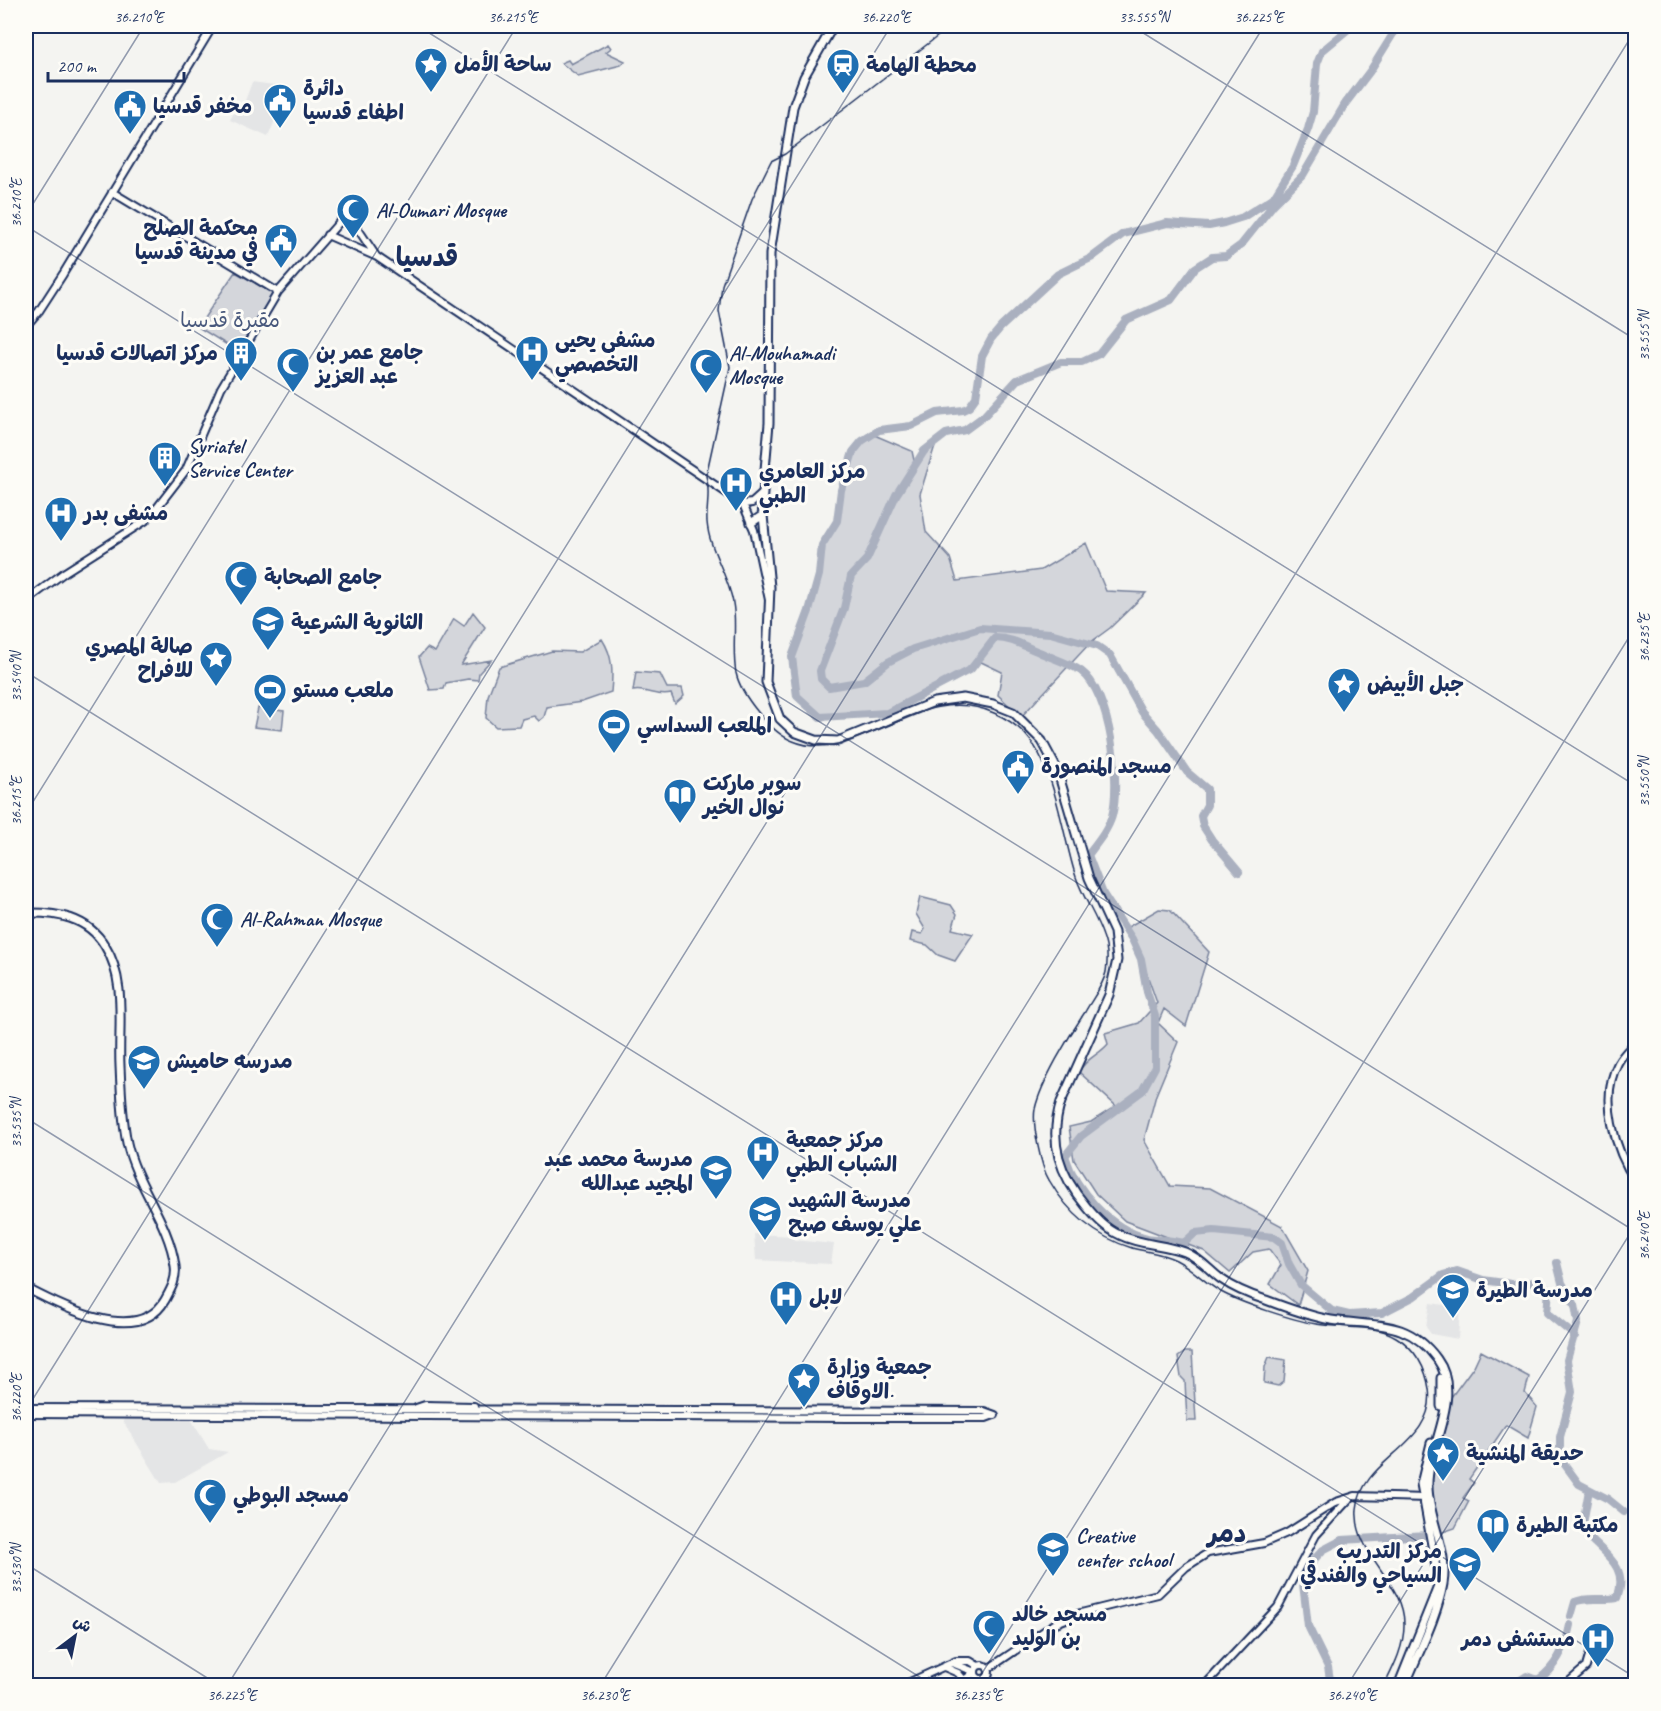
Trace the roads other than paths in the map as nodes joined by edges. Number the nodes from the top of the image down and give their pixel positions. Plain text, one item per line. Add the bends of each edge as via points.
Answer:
1 (213, 26) edge
2 (833, 26) edge
3 (112, 192) junction
4 (327, 235) junction
5 (377, 257) junction
6 (278, 292) junction
7 (26, 326) edge
8 (762, 494) junction
9 (743, 504) junction
10 (763, 515) junction
11 (751, 523) junction
12 (26, 601) edge
13 (770, 604) junction
14 (26, 913) edge
15 (1635, 1041) edge
16 (1635, 1182) edge
17 (26, 1288) edge
18 (26, 1408) edge
19 (26, 1414) edge
20 (1426, 1498) junction
21 (1349, 1499) junction
22 (1593, 1643) dead end
23 (944, 1667) junction
24 (979, 1673) junction
25 (965, 1683) edge
26 (901, 1686) edge
27 (956, 1686) edge
28 (989, 1686) edge
29 (1204, 1686) edge
30 (1398, 1686) edge
31 (1405, 1686) edge
32 (1564, 1686) edge

1 - 3 street
2 - 8 main road via 800,87 789,127 770,254 770,423
3 - 6 street
3 - 7 street
4 - 5 street
4 - 5 street via 347,216
4 - 6 street
5 - 9 street
6 - 12 street via 221,387 186,470 145,521
8 - 9 street via 752,503
8 - 10 main road
9 - 11 street
10 - 11 main road
10 - 13 main road
11 - 13 street
13 - 20 main road via 766,682 780,719 794,732 816,740 838,741 934,702 963,698 1013,712 1029,725 1052,755 1089,878 1108,917 1118,960 1112,987 1061,1102 1054,1130 1058,1160 1066,1180 1094,1215 1120,1236 1194,1256 1222,1280 1246,1293 1323,1318 1391,1326 1424,1346 1441,1367 1447,1395
14 - 17 main road via 54,914 85,924 112,959 118,982 120,1068 128,1144 168,1238 176,1274 170,1293 157,1312 136,1321 78,1313
15 - 16 street via 1618,1063 1609,1088 1614,1140
18 - 19 street via 984,1411 995,1415 851,1418
20 - 21 street
20 - 30 main road via 1439,1584
20 - 31 main road via 1441,1542 1444,1583
21 - 24 street via 1336,1502 1264,1543 1208,1553 1186,1567 1158,1594 1056,1623
21 - 29 street via 1316,1535 1278,1607
22 - 32 street via 1586,1667
23 - 24 street via 962,1659
23 - 25 street via 958,1673
23 - 26 street
24 - 25 street
24 - 28 street
25 - 27 street

